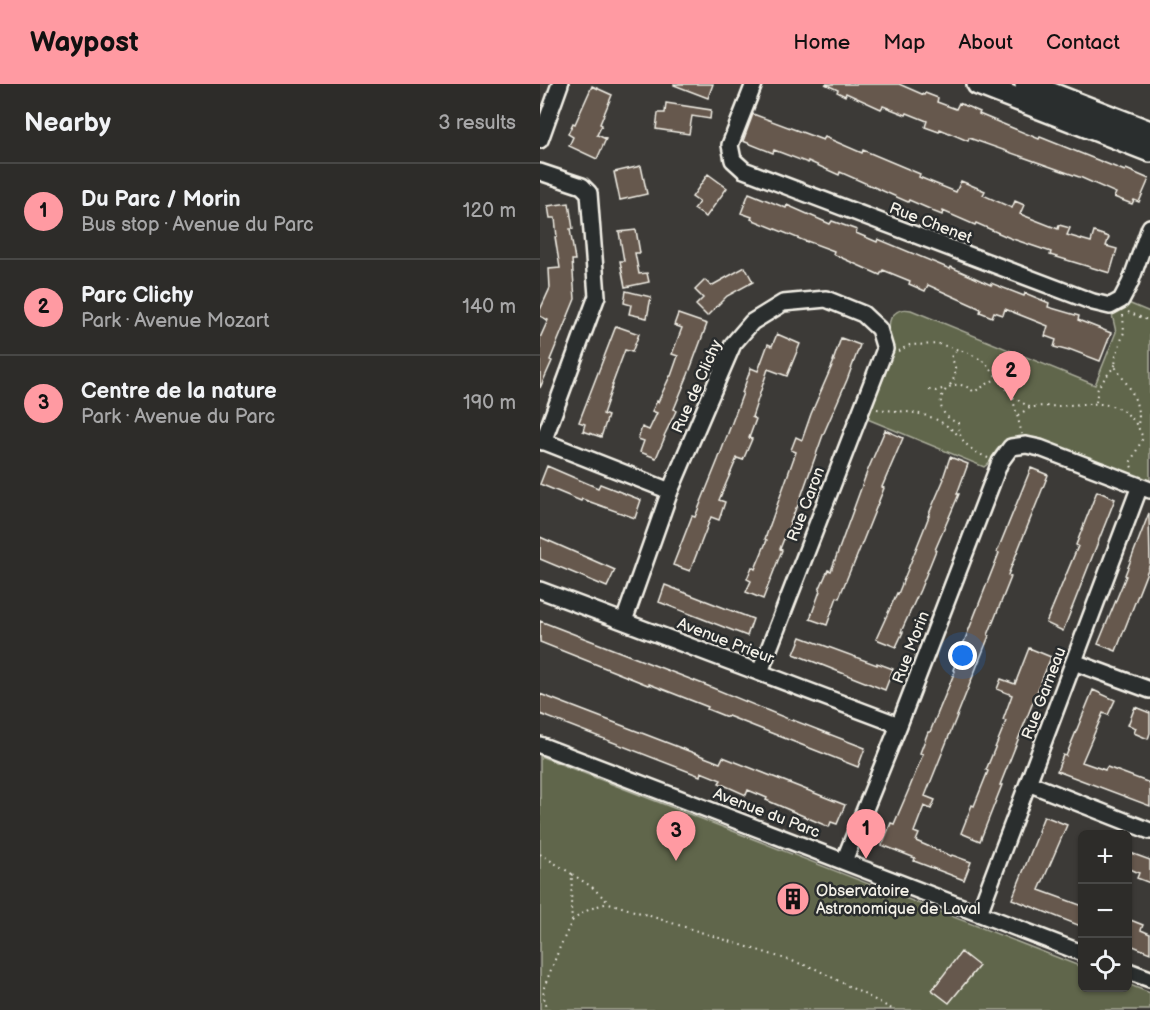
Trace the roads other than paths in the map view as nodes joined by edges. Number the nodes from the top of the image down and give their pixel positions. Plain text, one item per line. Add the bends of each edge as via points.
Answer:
1 (560, 84) edge
2 (754, 84) edge
3 (978, 84) edge
4 (1040, 92) edge
5 (1150, 132) edge
6 (540, 140) edge
7 (1150, 151) edge
8 (540, 171) edge
9 (1150, 227) edge
10 (882, 355) joint
11 (542, 441) edge
12 (1145, 488) edge
13 (670, 491) junction
14 (540, 590) edge
15 (624, 621) junction
16 (1074, 662) junction
17 (760, 672) junction
18 (1150, 690) edge
19 (899, 725) junction
20 (540, 745) edge
21 (1028, 783) junction
22 (1150, 831) edge
23 (844, 861) junction
24 (979, 913) junction
25 (1078, 951) edge
26 (1132, 972) edge
27 (1150, 979) edge

1 - 6 street
2 - 9 street, Rue Chenet via 730,145 733,160 744,170 1093,302 1110,306 1121,300
3 - 4 street
4 - 5 street
4 - 7 street
8 - 11 street via 582,186 589,194 597,296
10 - 13 street, Rue de Clichy via 879,329 863,314 826,299 783,303 752,322 733,344
10 - 17 street, Rue Caron
11 - 13 street
12 - 16 street, Rue Garneau
12 - 19 street, Rue Morin via 1040,448 1019,446 1000,462
13 - 15 street, Rue de Clichy
14 - 15 street, Avenue Prieur
15 - 17 street, Avenue Prieur
16 - 18 street
16 - 21 street, Rue Garneau
17 - 19 street, Avenue Prieur
19 - 23 street, Rue Morin
20 - 23 street, Avenue du Parc
21 - 22 street
21 - 24 street, Rue Garneau
23 - 24 street, Avenue du Parc
24 - 25 street, Avenue du Parc
26 - 27 street

